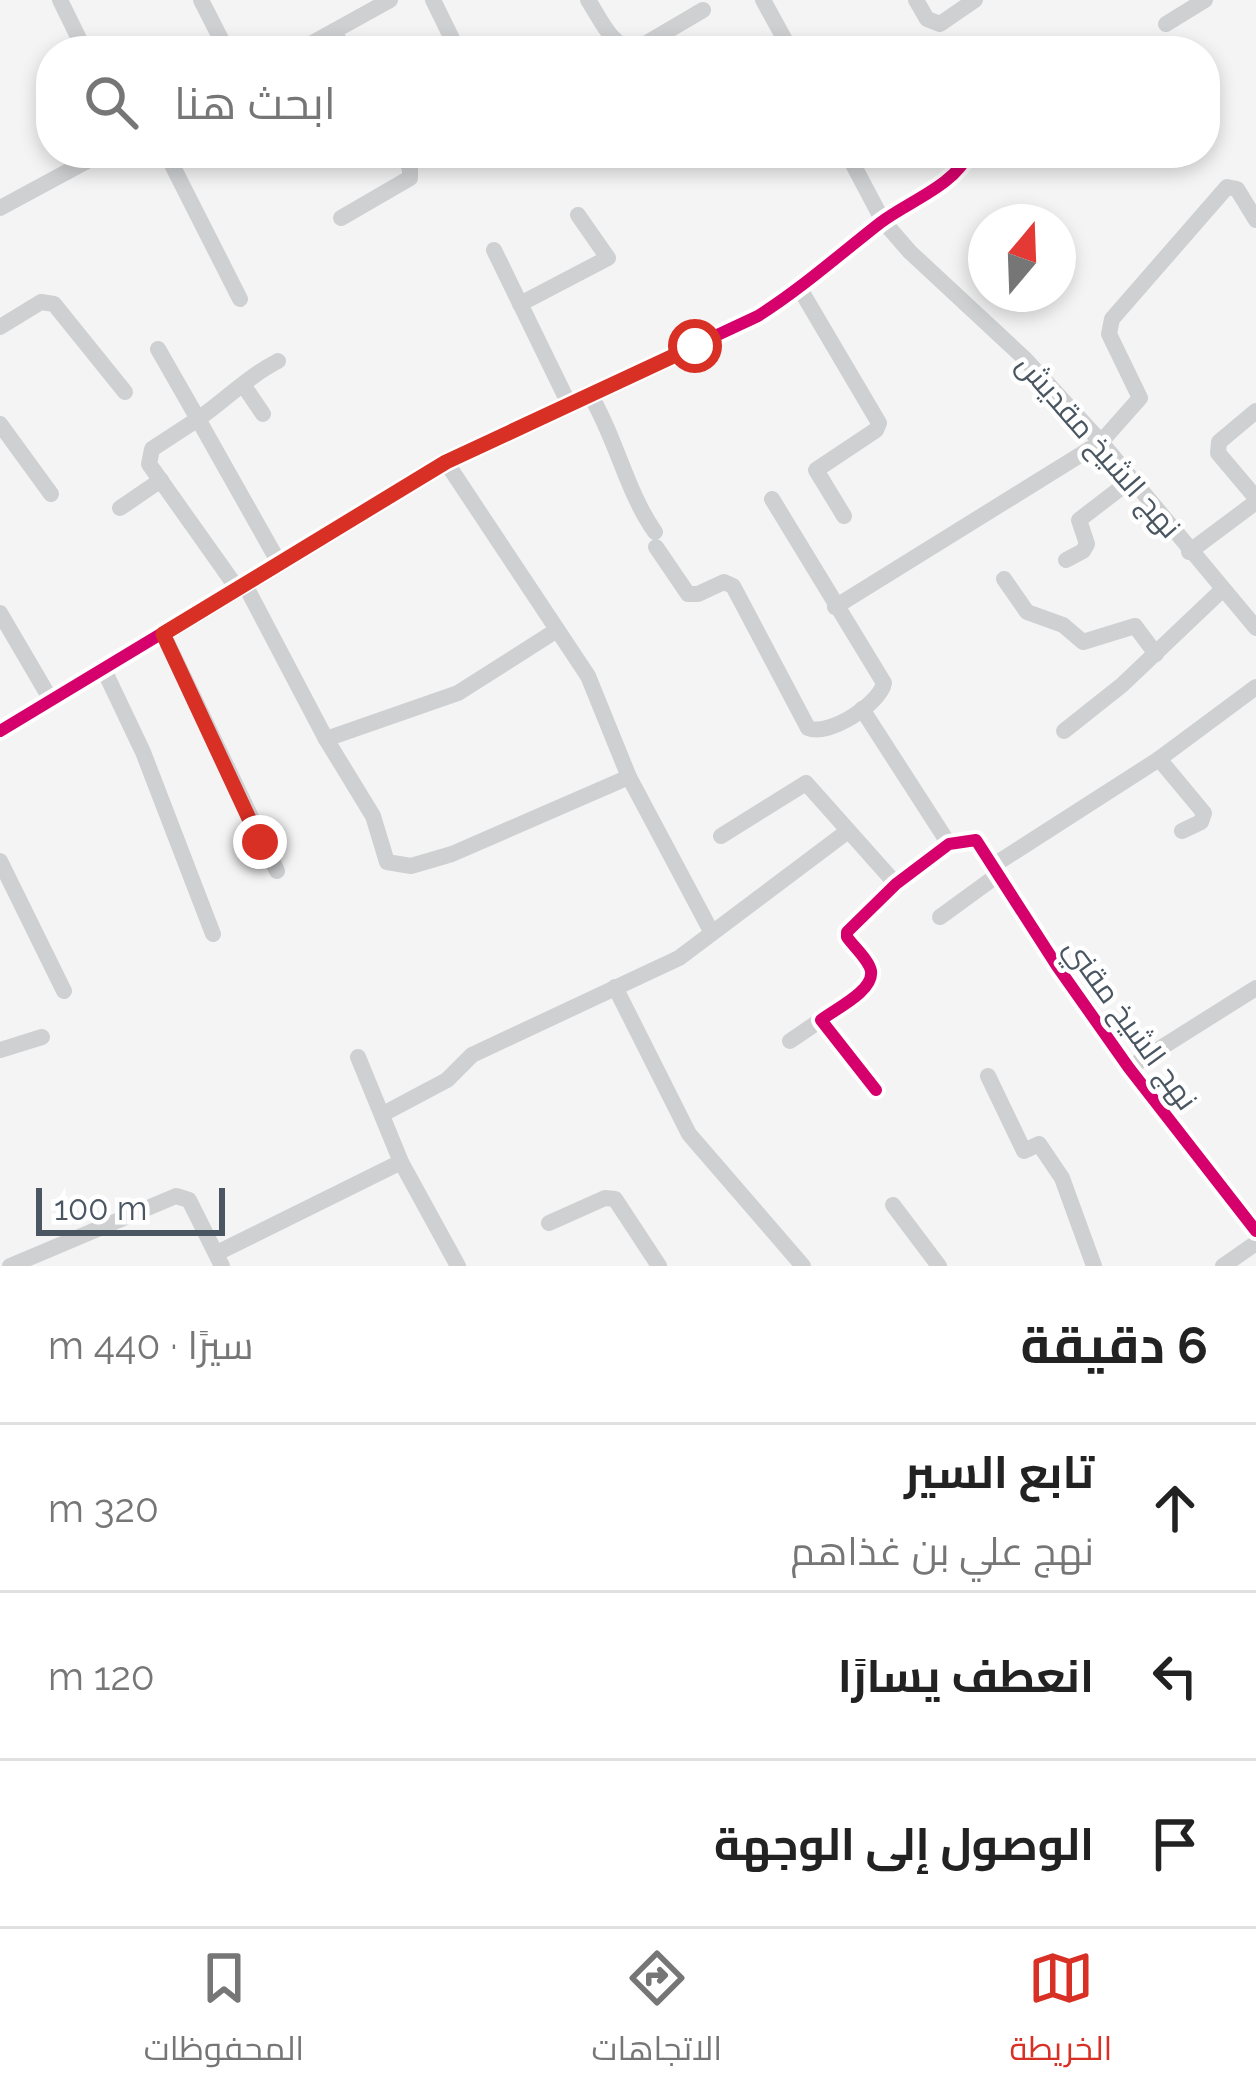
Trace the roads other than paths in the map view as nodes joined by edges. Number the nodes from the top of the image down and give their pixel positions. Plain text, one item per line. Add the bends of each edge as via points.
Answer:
1 (60, 0) edge
2 (201, 0) edge
3 (390, 0) edge
4 (433, 0) edge
5 (587, 0) edge
6 (763, 0) edge
7 (916, 0) edge
8 (975, 0) edge
9 (1204, 0) edge
10 (363, 7) edge
11 (703, 10) dead end
12 (1166, 25) dead end
13 (334, 31) junction
14 (78, 36) edge
15 (219, 36) edge
16 (325, 36) edge
17 (337, 36) edge
18 (451, 36) edge
19 (612, 36) edge
20 (659, 36) edge
21 (783, 36) edge
22 (74, 168) edge
23 (174, 168) edge
24 (409, 168) edge
25 (856, 168) edge
26 (962, 168) edge
27 (0, 208) edge
28 (578, 215) dead end
29 (341, 218) dead end
30 (1256, 220) edge
31 (883, 221) junction
32 (494, 250) dead end
33 (800, 289) junction
34 (240, 299) dead end
35 (520, 304) junction
36 (0, 327) edge
37 (158, 349) dead end
38 (278, 361) dead end
39 (244, 386) junction
40 (125, 392) dead end
41 (590, 393) junction
42 (568, 402) junction
43 (1256, 410) edge
44 (263, 415) dead end
45 (198, 419) junction
46 (0, 424) edge
47 (1101, 442) junction
48 (446, 462) junction
49 (161, 480) junction
50 (1131, 480) junction
51 (51, 494) dead end
52 (772, 499) dead end
53 (1256, 500) edge
54 (120, 508) dead end
55 (844, 516) dead end
56 (1190, 552) junction
57 (1066, 560) dead end
58 (278, 561) junction
59 (1004, 579) dead end
60 (241, 586) junction
61 (1222, 590) junction
62 (835, 607) junction
63 (0, 613) edge
64 (1252, 615) edge
65 (557, 630) junction
66 (163, 634) junction
67 (1156, 654) junction
68 (104, 670) junction
69 (1256, 687) edge
70 (51, 700) junction
71 (862, 709) junction
72 (0, 730) edge
73 (1064, 731) dead end
74 (326, 739) junction
75 (1159, 759) junction
76 (629, 777) junction
77 (848, 831) junction
78 (1182, 831) dead end
79 (721, 836) dead end
80 (949, 844) junction
81 (0, 861) edge
82 (996, 870) junction
83 (277, 871) dead end
84 (896, 884) junction
85 (940, 917) dead end
86 (712, 933) junction
87 (213, 934) dead end
88 (615, 987) junction
89 (1256, 988) edge
90 (64, 991) dead end
91 (821, 1020) junction
92 (42, 1037) dead end
93 (790, 1041) dead end
94 (0, 1050) edge
95 (358, 1057) dead end
96 (1130, 1068) junction
97 (988, 1076) dead end
98 (876, 1090) dead end
99 (383, 1114) junction
100 (401, 1162) junction
101 (893, 1205) dead end
102 (549, 1222) dead end
103 (1256, 1231) edge
104 (1256, 1243) edge
105 (220, 1260) edge
106 (17, 1265) edge
107 (458, 1266) edge
108 (659, 1266) edge
109 (803, 1266) edge
110 (939, 1266) edge
111 (1094, 1266) edge
112 (1223, 1266) edge

1 - 14 street
2 - 15 street
3 - 10 street
4 - 18 street
5 - 19 street
6 - 21 street
7 - 8 street via 940,24
9 - 12 street
10 - 13 street
11 - 20 street
13 - 16 street
13 - 17 street
22 - 27 street
23 - 34 street
24 - 29 street via 410,178
25 - 31 street, نهج الشيخ مقديش
26 - 31 street
28 - 35 street via 608,258
30 - 47 street via 1238,189 1227,187 1112,319 1108,334 1140,398
31 - 33 street
31 - 47 street, نهج الشيخ مقديش
32 - 35 street
33 - 41 street
33 - 55 street via 879,424 816,470
35 - 42 street
36 - 40 street via 41,302 54,304
37 - 45 street
38 - 39 street
39 - 44 street
39 - 45 street
41 - 42 street
41 - 71 street via 642,514 688,594 733,586 808,728 821,732
42 - 48 street
43 - 53 street via 1219,442 1218,453
45 - 49 street via 152,448 149,464
45 - 58 street
46 - 51 street
47 - 50 street, نهج الشيخ مقديش
47 - 62 street
48 - 58 street
48 - 65 street
49 - 54 street
49 - 60 street
50 - 56 street, نهج الشيخ مقديش
50 - 57 street via 1079,520 1087,544
52 - 62 street
53 - 56 street
56 - 61 street, نهج الشيخ مقديش
58 - 60 street
59 - 67 street via 1027,612 1083,642 1136,626
60 - 66 street
60 - 74 street
61 - 64 street, نهج الشيخ مقديش
61 - 67 street
62 - 71 street via 884,683 882,695
63 - 70 street
65 - 74 street via 458,693
65 - 76 street via 589,676
66 - 68 street
66 - 83 street
67 - 73 street
68 - 70 street
68 - 87 street
69 - 75 street
70 - 72 street
71 - 80 street
74 - 76 street via 373,816 387,862 411,866
75 - 78 street via 1204,813
75 - 82 street
76 - 86 street
77 - 79 street via 806,783
77 - 84 street
77 - 86 street
80 - 82 street, نهج الشيخ مقني via 976,840
80 - 84 street
81 - 90 street
82 - 85 street
82 - 96 street, نهج الشيخ مقني
84 - 91 street via 847,932 871,977
86 - 88 street
88 - 99 street via 472,1054 447,1079
88 - 109 street via 689,1134
89 - 96 street
91 - 93 street
91 - 98 street
92 - 94 street
95 - 99 street
96 - 103 street, نهج الشيخ مقني
97 - 111 street via 1024,1151 1039,1144 1062,1178
99 - 100 street
100 - 105 street
100 - 107 street
101 - 110 street
102 - 108 street via 615,1199
104 - 112 street
105 - 106 street via 190,1199 176,1196

